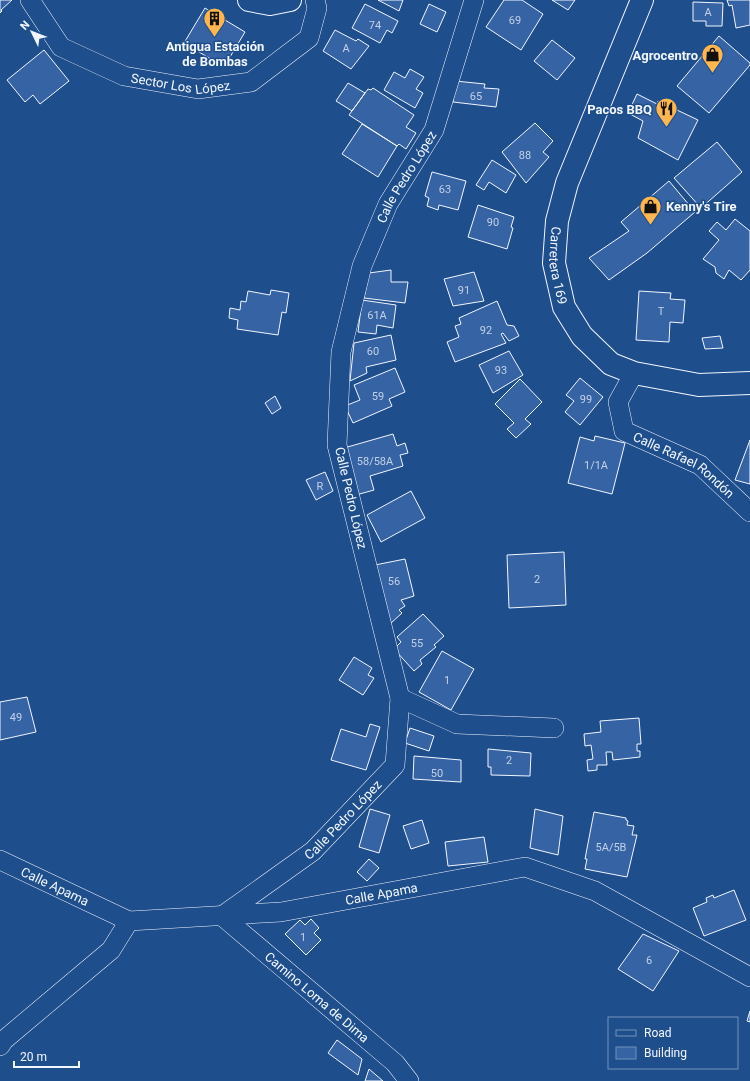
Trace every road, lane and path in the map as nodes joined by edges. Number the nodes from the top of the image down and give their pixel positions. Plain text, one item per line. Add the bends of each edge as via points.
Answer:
1 (30, 0) edge
2 (250, 0) edge
3 (290, 0) edge
4 (315, 0) edge
5 (474, 0) edge
6 (642, 0) edge
7 (634, 373) junction
8 (750, 383) edge
9 (750, 512) edge
10 (400, 698) junction
11 (554, 728) dead end
12 (0, 860) edge
13 (222, 916) junction
14 (129, 921) junction
15 (750, 977) edge
16 (0, 1046) edge
17 (409, 1081) edge

1 - 4 street, Sector Los López via 61,47 124,76 198,89 251,82 309,38 317,8
2 - 3 street via 270,4
5 - 10 street, Calle Pedro López via 434,130 388,204 362,266 341,352 337,445
6 - 7 street, Carretera 169 via 567,183 557,221 554,263 564,307 582,336 611,364
7 - 8 street, Carretera 169 via 699,385
7 - 9 street, Calle Rafael Rondón via 618,402 624,431 700,465
10 - 11 street via 457,724
10 - 13 street, Calle Pedro López via 395,765 313,852
12 - 14 street, Calle Apama
13 - 14 street, Calle Apama
13 - 15 street, Calle Apama via 281,912 525,867 595,891
13 - 17 street, Camino Loma de Dima via 395,1063
14 - 16 street via 110,950

